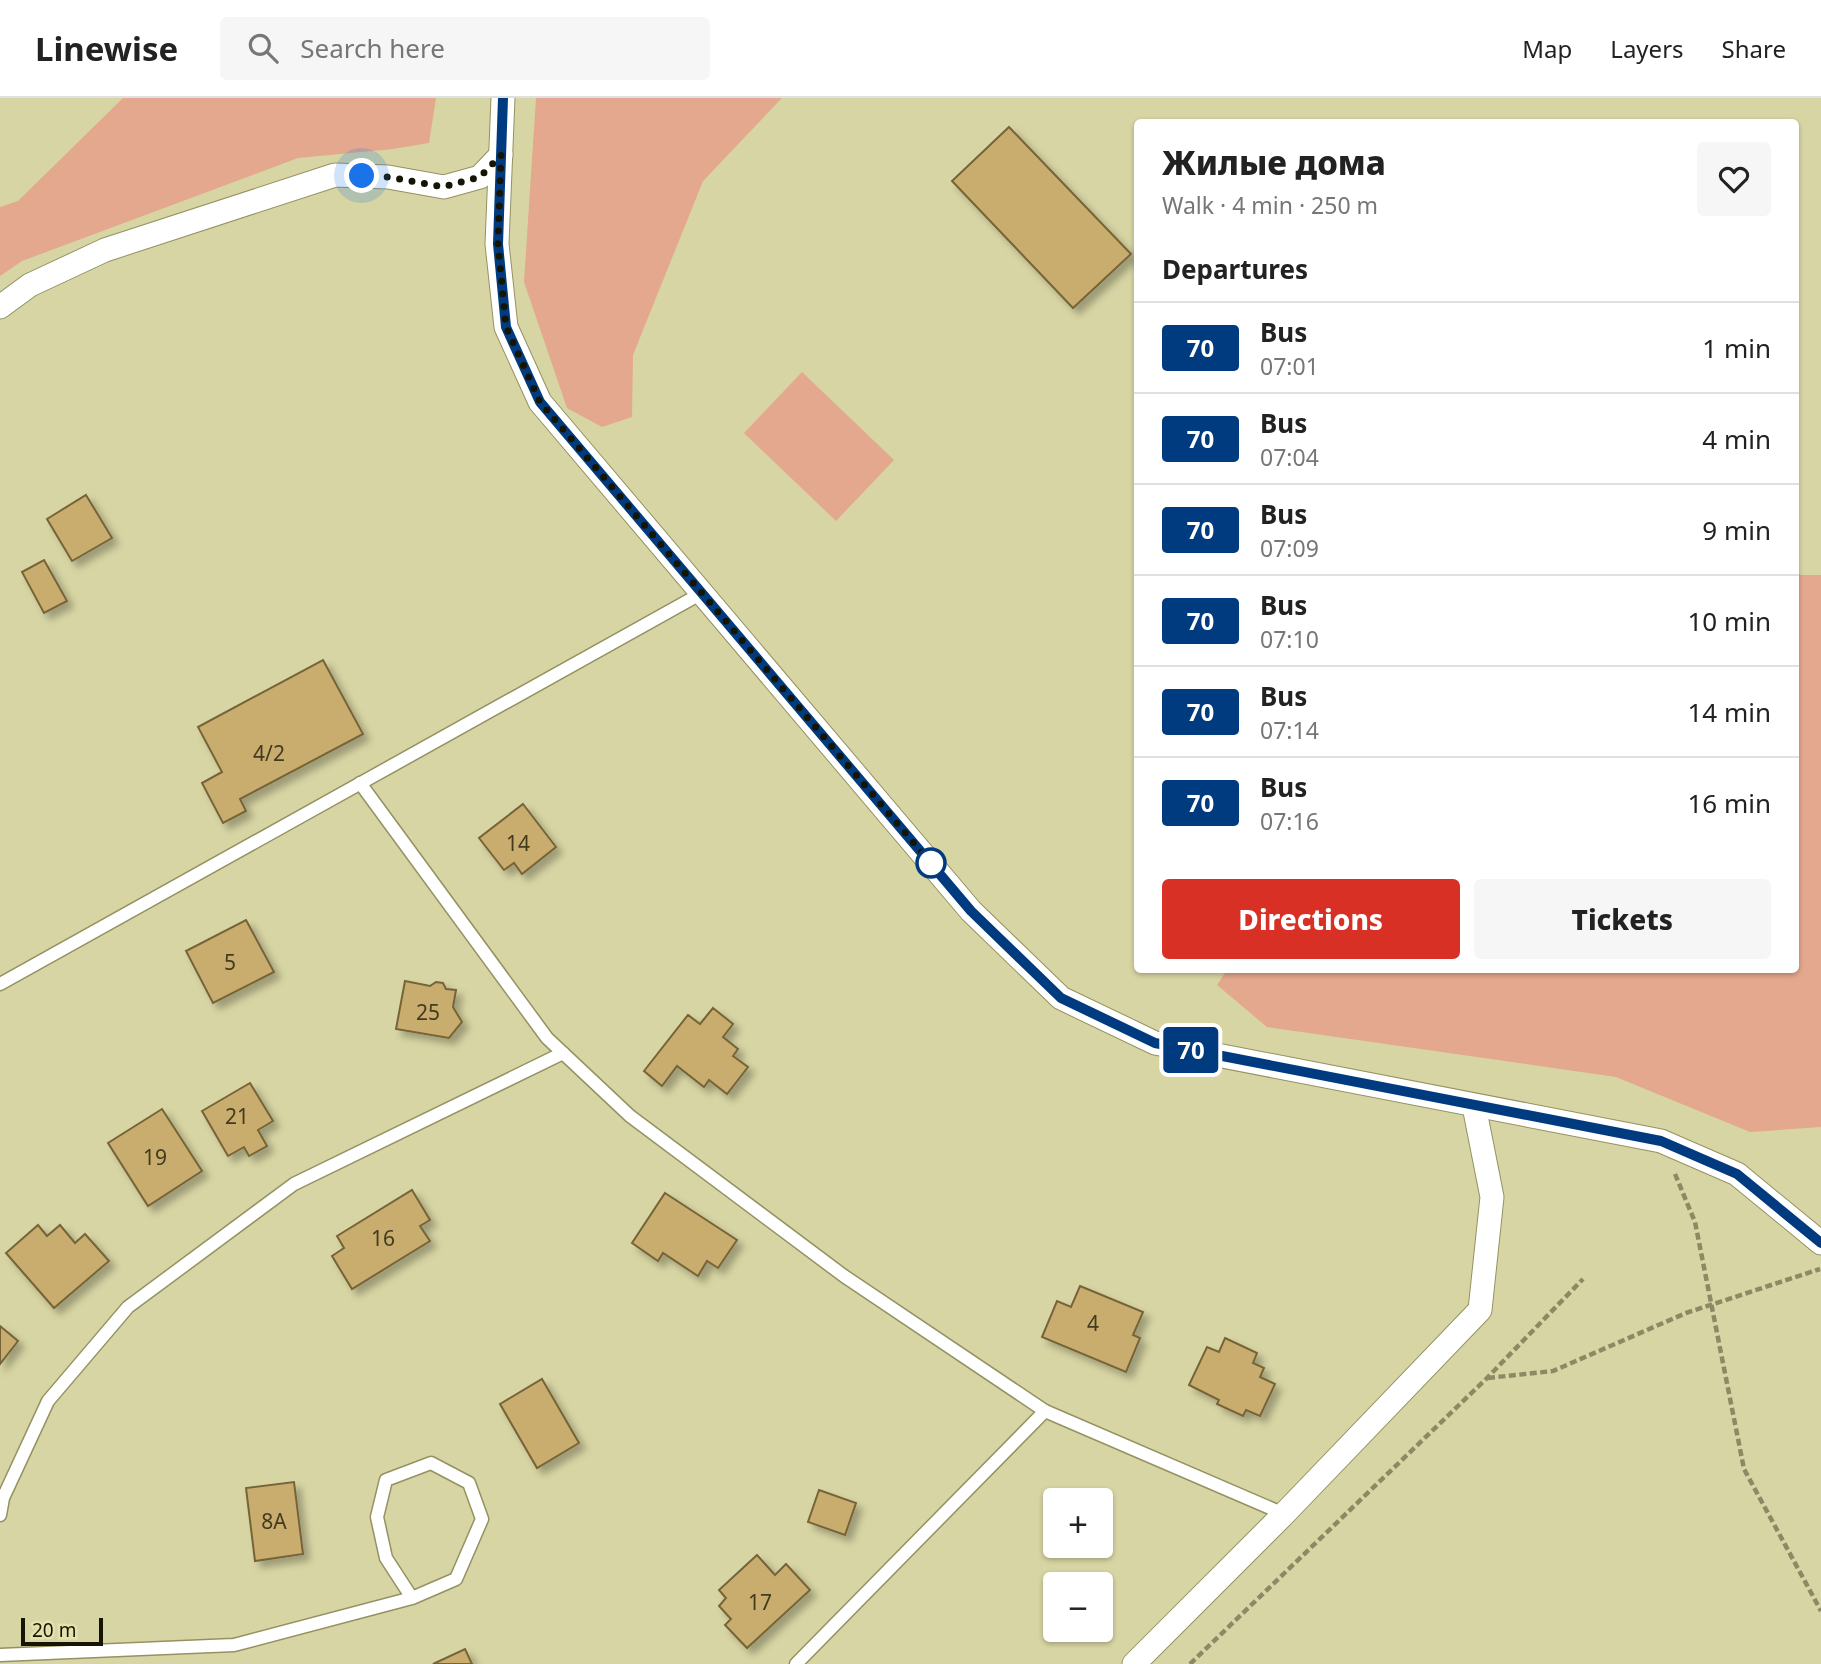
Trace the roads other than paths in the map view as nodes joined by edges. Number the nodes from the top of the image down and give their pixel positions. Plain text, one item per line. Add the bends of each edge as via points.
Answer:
1 (503, 98) edge
2 (501, 155) junction
3 (0, 307) edge
4 (702, 593) junction
5 (360, 783) junction
6 (0, 984) edge
7 (564, 1053) junction
8 (1474, 1106) junction
9 (1820, 1244) edge
10 (1045, 1411) junction
11 (1284, 1514) junction
12 (0, 1515) edge
13 (412, 1598) junction
14 (0, 1655) edge
15 (796, 1664) edge
16 (1134, 1664) edge

1 - 2 street
2 - 3 street via 480,177 443,187 388,177 335,175 105,250 30,285
2 - 4 street via 498,244 506,327 540,402
4 - 5 lane
4 - 8 street via 971,911 1061,998 1155,1043
5 - 6 lane
5 - 7 lane via 547,1038
7 - 10 lane via 631,1116 833,1268
7 - 12 lane via 294,1184 128,1307 48,1401 3,1498
8 - 9 street via 1661,1141 1737,1174
8 - 11 street via 1492,1197 1480,1310
10 - 11 lane
10 - 15 lane
11 - 16 street
13 - 13 lane via 456,1579 482,1519 469,1483 431,1463 386,1480 377,1517 386,1558
13 - 14 lane via 234,1645

